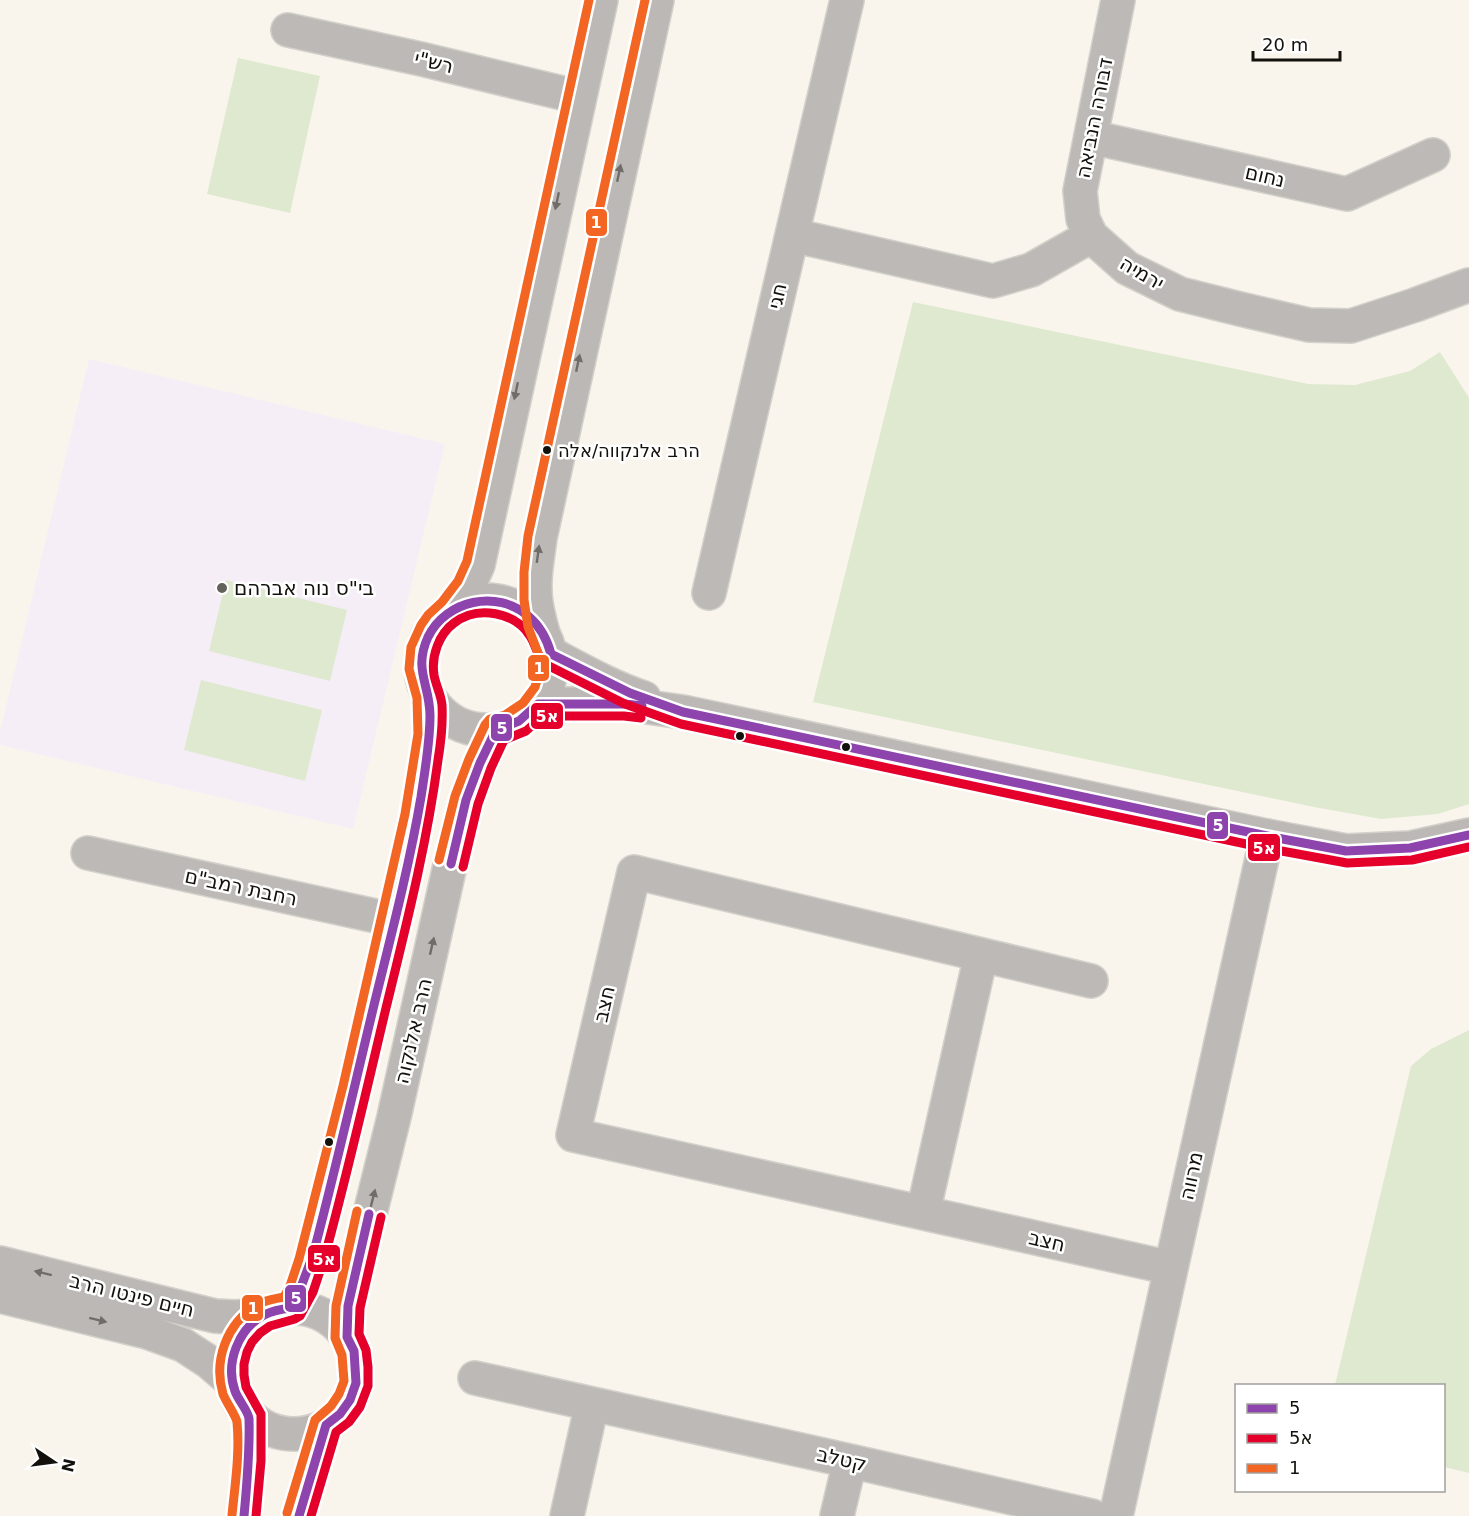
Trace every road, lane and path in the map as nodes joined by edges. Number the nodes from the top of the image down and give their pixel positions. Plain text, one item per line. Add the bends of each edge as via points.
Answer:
1 (601, 0) edge
2 (657, 0) edge
3 (848, 0) edge
4 (1118, 0) edge
5 (288, 30) dead end
6 (579, 97) junction
7 (1091, 137) junction
8 (1433, 155) dead end
9 (792, 235) junction
10 (1091, 236) junction
11 (1469, 285) edge
12 (709, 593) dead end
13 (451, 610) junction
14 (547, 643) junction
15 (429, 696) junction
16 (538, 704) junction
17 (683, 711) junction
18 (496, 730) junction
19 (1469, 835) edge
20 (1266, 836) junction
21 (88, 853) dead end
22 (394, 920) junction
23 (981, 955) junction
24 (1091, 981) dead end
25 (922, 1213) junction
26 (0, 1263) edge
27 (1171, 1268) junction
28 (0, 1296) edge
29 (278, 1312) junction
30 (346, 1337) junction
31 (475, 1378) dead end
32 (231, 1381) junction
33 (592, 1404) junction
34 (249, 1415) junction
35 (326, 1425) junction
36 (850, 1461) junction
37 (244, 1516) edge
38 (299, 1516) edge
39 (567, 1516) edge
40 (837, 1516) edge
41 (1092, 1516) edge
42 (1116, 1516) edge

1 - 6 main road
14 -> 2 main road via 535,590 540,538
3 - 9 street, חגי
4 - 7 street, דבורה הנביאה
5 - 6 street, רש"י
6 -> 13 main road via 478,565
7 - 8 street, נחום via 1347,194
7 - 10 street, דבורה הנביאה via 1080,190 1083,219
9 - 10 street via 993,281 1031,270
9 - 12 street, חגי
10 - 11 street, ירמיה via 1127,268 1180,294 1309,325 1351,326
13 - 14 main road via 481,600 502,602 521,610 537,624
13 - 15 main road via 431,631 423,649 421,668
14 - 16 main road via 551,665 548,687
14 - 17 main road via 630,693
15 - 18 main road via 441,712 457,723 476,730
15 - 22 main road via 424,776
16 - 17 main road via 625,704
16 - 18 main road via 524,718
17 - 20 main road
30 -> 18 main road, הרב אלנקוה via 348,1306 457,834 466,800
19 - 20 main road via 1410,848 1346,851
20 - 27 street, מרווה
21 - 22 street, רחבת רמב"ם
22 - 29 main road via 311,1262 301,1291
23 - 24 street, חצב
23 - 25 street
23 - 25 street, חצב via 634,872 573,1135
25 - 27 street, חצב
29 -> 26 main road, חיים פינטו הרב via 215,1316
27 - 42 street, מרווה
28 -> 32 main road, חיים פינטו הרב via 147,1332 183,1345
29 - 30 main road via 308,1310 323,1315
29 - 32 main road via 252,1324 242,1336 234,1350
30 - 35 main road via 354,1352 356,1383 340,1414
31 - 33 street, קטלב
32 - 34 main road via 235,1395
33 - 36 street, קטלב
33 - 39 street
34 - 35 main road via 279,1433 310,1432
34 - 37 main road
35 - 38 main road
36 - 40 street
36 - 41 street, קטלב

